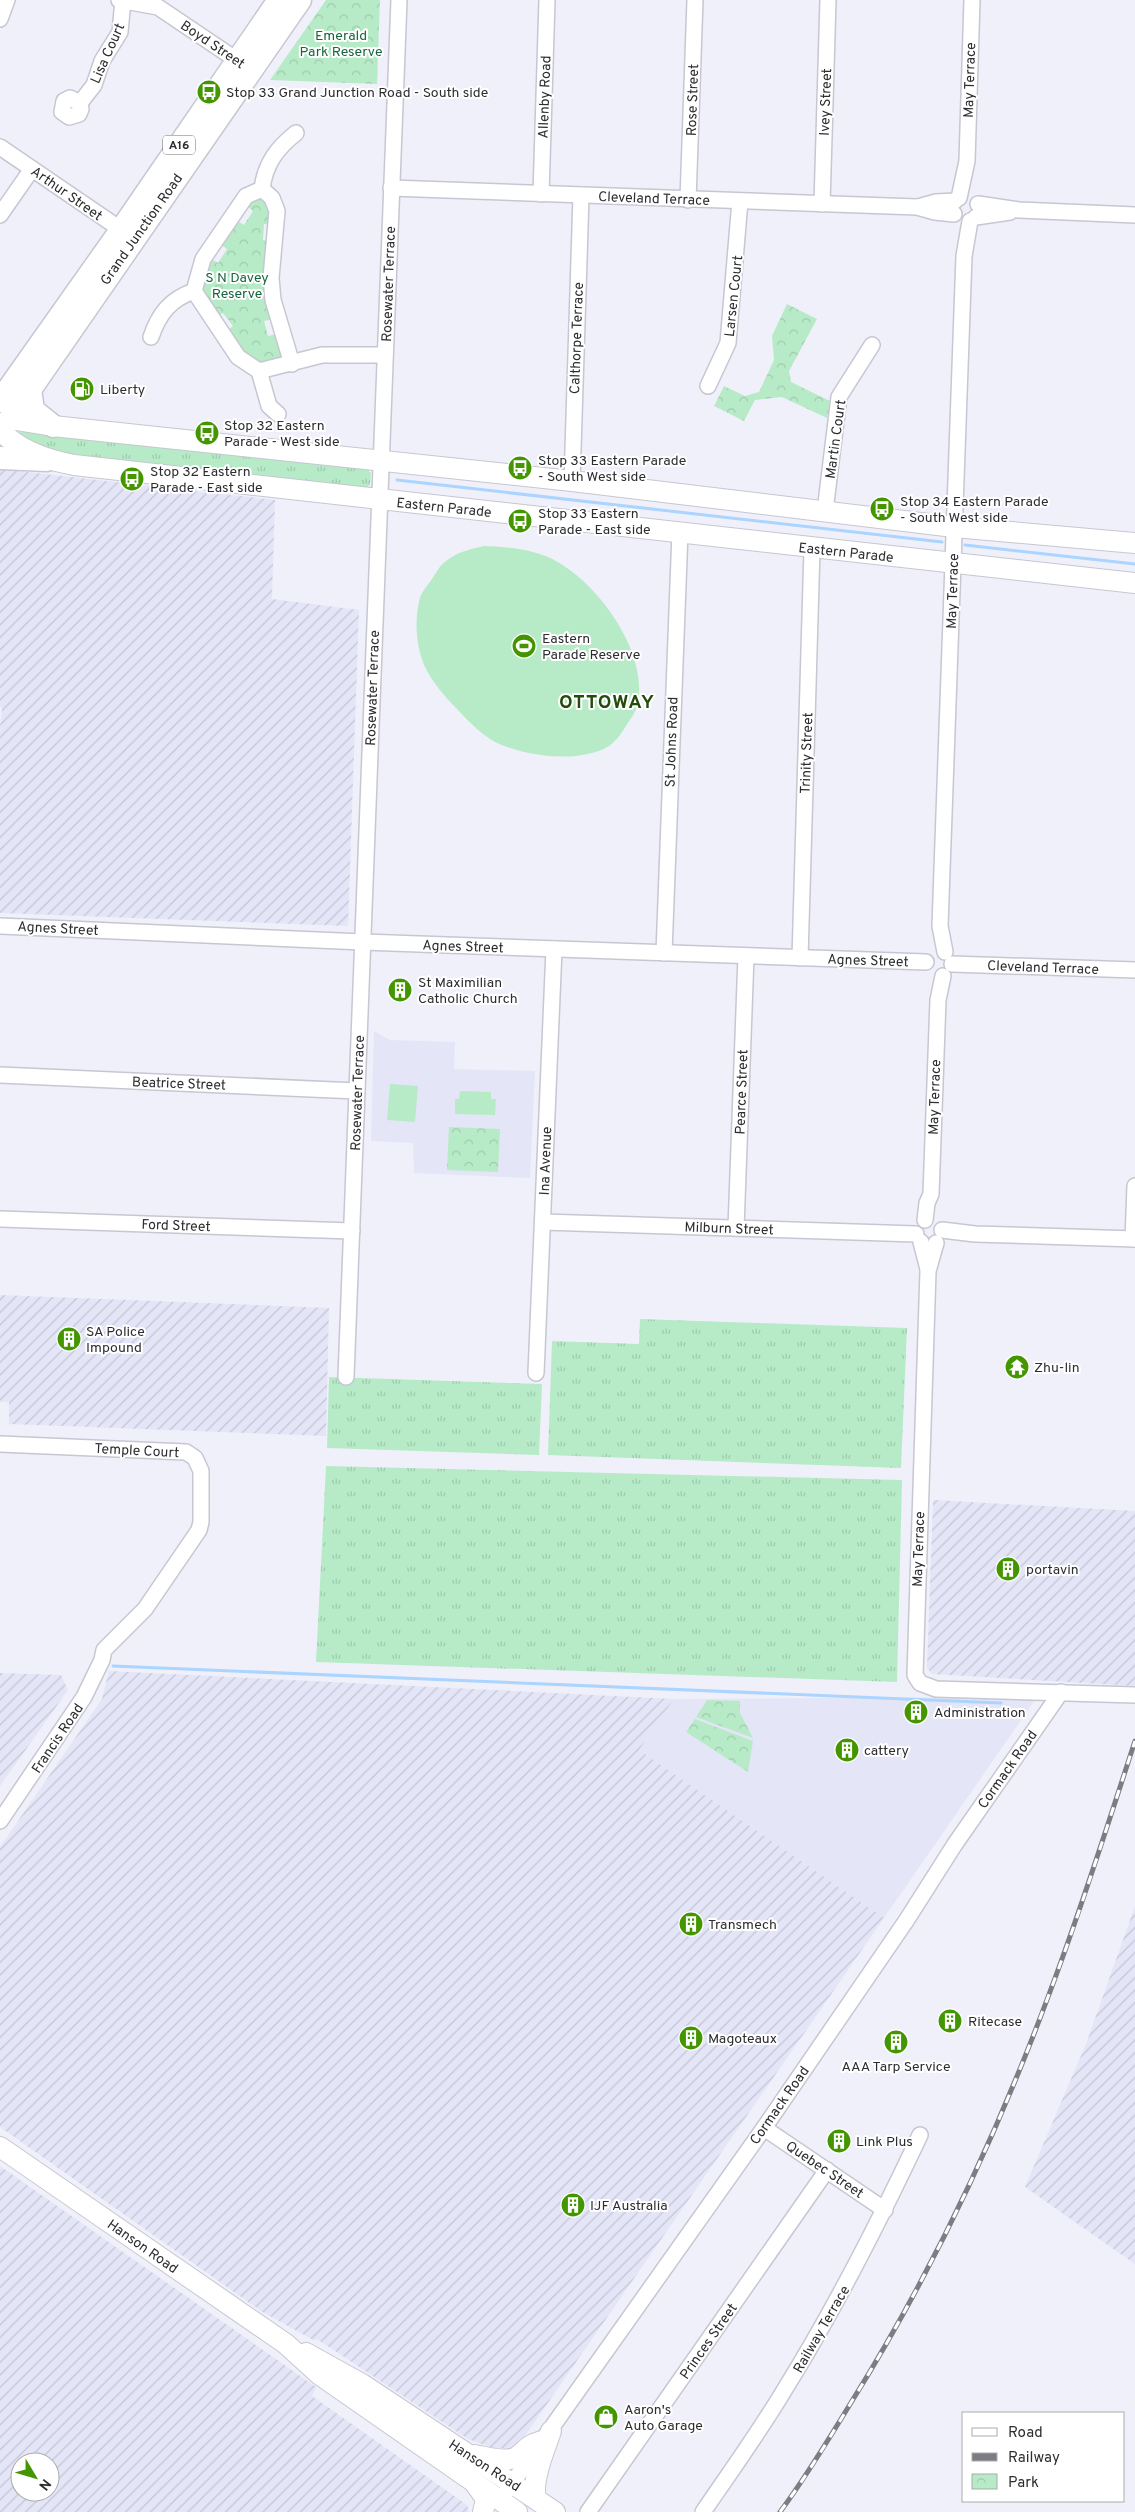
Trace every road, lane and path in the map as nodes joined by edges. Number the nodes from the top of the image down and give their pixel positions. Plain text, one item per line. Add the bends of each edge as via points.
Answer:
1 (7, 0) edge
2 (119, 0) edge
3 (123, 0) edge
4 (279, 0) edge
5 (300, 0) edge
6 (399, 0) edge
7 (547, 0) edge
8 (695, 0) edge
9 (828, 0) edge
10 (972, 0) edge
11 (0, 19) edge
12 (244, 65) junction
13 (80, 103) dead end
14 (296, 133) dead end
15 (0, 147) edge
16 (32, 169) junction
17 (391, 188) junction
18 (262, 189) junction
19 (541, 194) junction
20 (581, 196) junction
21 (688, 200) junction
22 (740, 201) junction
23 (822, 204) junction
24 (965, 209) junction
25 (0, 215) edge
26 (1135, 215) edge
27 (128, 235) junction
28 (194, 291) junction
29 (152, 337) dead end
30 (872, 345) dead end
31 (385, 355) junction
32 (292, 364) junction
33 (259, 371) junction
34 (708, 386) dead end
35 (30, 389) junction
36 (278, 414) dead end
37 (2, 422) edge
38 (53, 426) junction
39 (0, 458) edge
40 (48, 460) junction
41 (381, 461) junction
42 (572, 481) junction
43 (380, 500) junction
44 (825, 511) junction
45 (954, 527) junction
46 (680, 532) junction
47 (1135, 543) edge
48 (812, 548) junction
49 (953, 562) junction
50 (1135, 583) edge
51 (0, 926) edge
52 (363, 942) junction
53 (554, 949) junction
54 (664, 953) junction
55 (746, 956) junction
56 (800, 958) junction
57 (939, 963) junction
58 (1135, 970) edge
59 (0, 1075) edge
60 (357, 1091) junction
61 (1135, 1186) edge
62 (0, 1219) edge
63 (543, 1222) junction
64 (736, 1228) junction
65 (352, 1231) junction
66 (929, 1232) junction
67 (1134, 1239) edge
68 (536, 1373) dead end
69 (346, 1376) dead end
70 (0, 1444) edge
71 (104, 1650) joint
72 (1061, 1692) junction
73 (1135, 1696) edge
74 (0, 1821) edge
75 (764, 2128) junction
76 (920, 2135) dead end
77 (0, 2147) edge
78 (827, 2170) junction
79 (885, 2210) junction
80 (286, 2344) junction
81 (548, 2435) junction
82 (468, 2454) junction
83 (471, 2480) junction
84 (512, 2483) junction
85 (536, 2499) junction
86 (495, 2506) edge
87 (483, 2512) edge
88 (517, 2512) edge
89 (555, 2512) edge
90 (588, 2512) edge
91 (703, 2512) edge

1 - 11 street
2 - 3 street, Boyd Street
3 - 12 street, Boyd Street via 158,7
3 - 13 street, Lisa Court via 120,32 102,61 94,85
4 - 12 highway, Grand Junction Road / A16
5 - 12 highway, Grand Junction Road / A16
6 - 17 street, Rosewater Terrace
7 - 19 street, Allenby Road
8 - 21 street, Rose Street
9 - 23 street, Ivey Street
10 - 24 street, May Terrace
12 - 27 highway, Grand Junction Road / A16
14 - 18 street via 271,159
15 - 16 street, Arthur Street
16 - 25 street
16 - 27 street, Arthur Street
17 - 19 street, Cleveland Terrace
17 - 31 street, Rosewater Terrace
18 - 28 street via 246,196 203,259
18 - 32 street via 272,198 277,211 271,278 273,300
19 - 20 street, Cleveland Terrace
20 - 21 street, Cleveland Terrace
20 - 42 street, Calthorpe Terrace
21 - 22 street, Cleveland Terrace
22 - 23 street, Cleveland Terrace
22 - 34 street, Larsen Court via 728,343
23 - 24 street, Cleveland Terrace via 917,207 936,202
24 - 26 street, Cleveland Terrace
24 - 45 street, May Terrace
27 - 35 highway, Grand Junction Road / A16
27 - 37 highway, Grand Junction Road / A16
28 - 29 street via 176,297 155,325
28 - 33 street via 238,357
30 - 44 street, Martin Court via 839,397
31 - 32 street via 322,355
31 - 41 street, Rosewater Terrace
32 - 33 street
33 - 36 street via 269,406
35 - 37 highway, Grand Junction Road / A16
35 - 38 highway via 33,410
37 - 38 main road
37 - 40 main road, Eastern Parade via 13,442
38 - 41 main road
39 - 40 highway
40 - 43 main road, Eastern Parade
41 - 42 main road
41 - 43 street, Rosewater Terrace
42 - 44 main road
43 - 46 main road, Eastern Parade
43 - 52 street, Rosewater Terrace
44 - 45 main road
45 - 47 main road
45 - 49 street, May Terrace
46 - 48 main road, Eastern Parade
46 - 54 street, St Johns Road
48 - 49 main road, Eastern Parade
48 - 56 street, Trinity Street
49 - 50 main road, Eastern Parade
49 - 57 street, May Terrace
51 - 52 street, Agnes Street
52 - 53 street, Agnes Street
52 - 60 street, Rosewater Terrace
53 - 54 street, Agnes Street
53 - 63 street, Ina Avenue
54 - 55 street, Agnes Street
55 - 56 street, Agnes Street
55 - 64 street, Pearce Street
56 - 57 street, Agnes Street
57 - 58 street, Cleveland Terrace
57 - 66 street, May Terrace via 933,988 938,1000 931,1194 927,1203
59 - 60 street, Beatrice Street
60 - 65 street, Rosewater Terrace
61 - 67 street
62 - 65 street, Ford Street
63 - 64 street, Milburn Street
63 - 68 street, Ina Avenue
64 - 66 street, Milburn Street
65 - 69 street, Rosewater Terrace
66 - 67 street, Milburn Street
66 - 72 street, May Terrace via 915,1675 920,1683 932,1689
70 - 71 street, Temple Court via 173,1450 186,1452 199,1464 202,1485 199,1530 145,1609
71 - 74 street, Francis Road via 84,1697
72 - 73 street
72 - 75 street, Cormack Road
75 - 78 street, Quebec Street
75 - 81 street, Cormack Road
76 - 79 street, Railway Terrace
77 - 80 main road, Hanson Road
78 - 79 street, Quebec Street
78 - 90 street, Princes Street
79 - 91 street, Railway Terrace via 785,2391
80 - 82 main road, Hanson Road via 324,2361
80 - 83 main road, Hanson Road via 320,2375
81 - 82 main road via 511,2459
81 - 84 street, Cormack Road
81 - 85 main road
82 - 84 main road, Hanson Road
83 - 86 main road, Hanson Road
83 - 87 main road via 486,2499
84 - 85 main road, Hanson Road
84 - 86 street, Cormack Road
85 - 89 main road, Hanson Road
86 - 88 main road, Hanson Road

